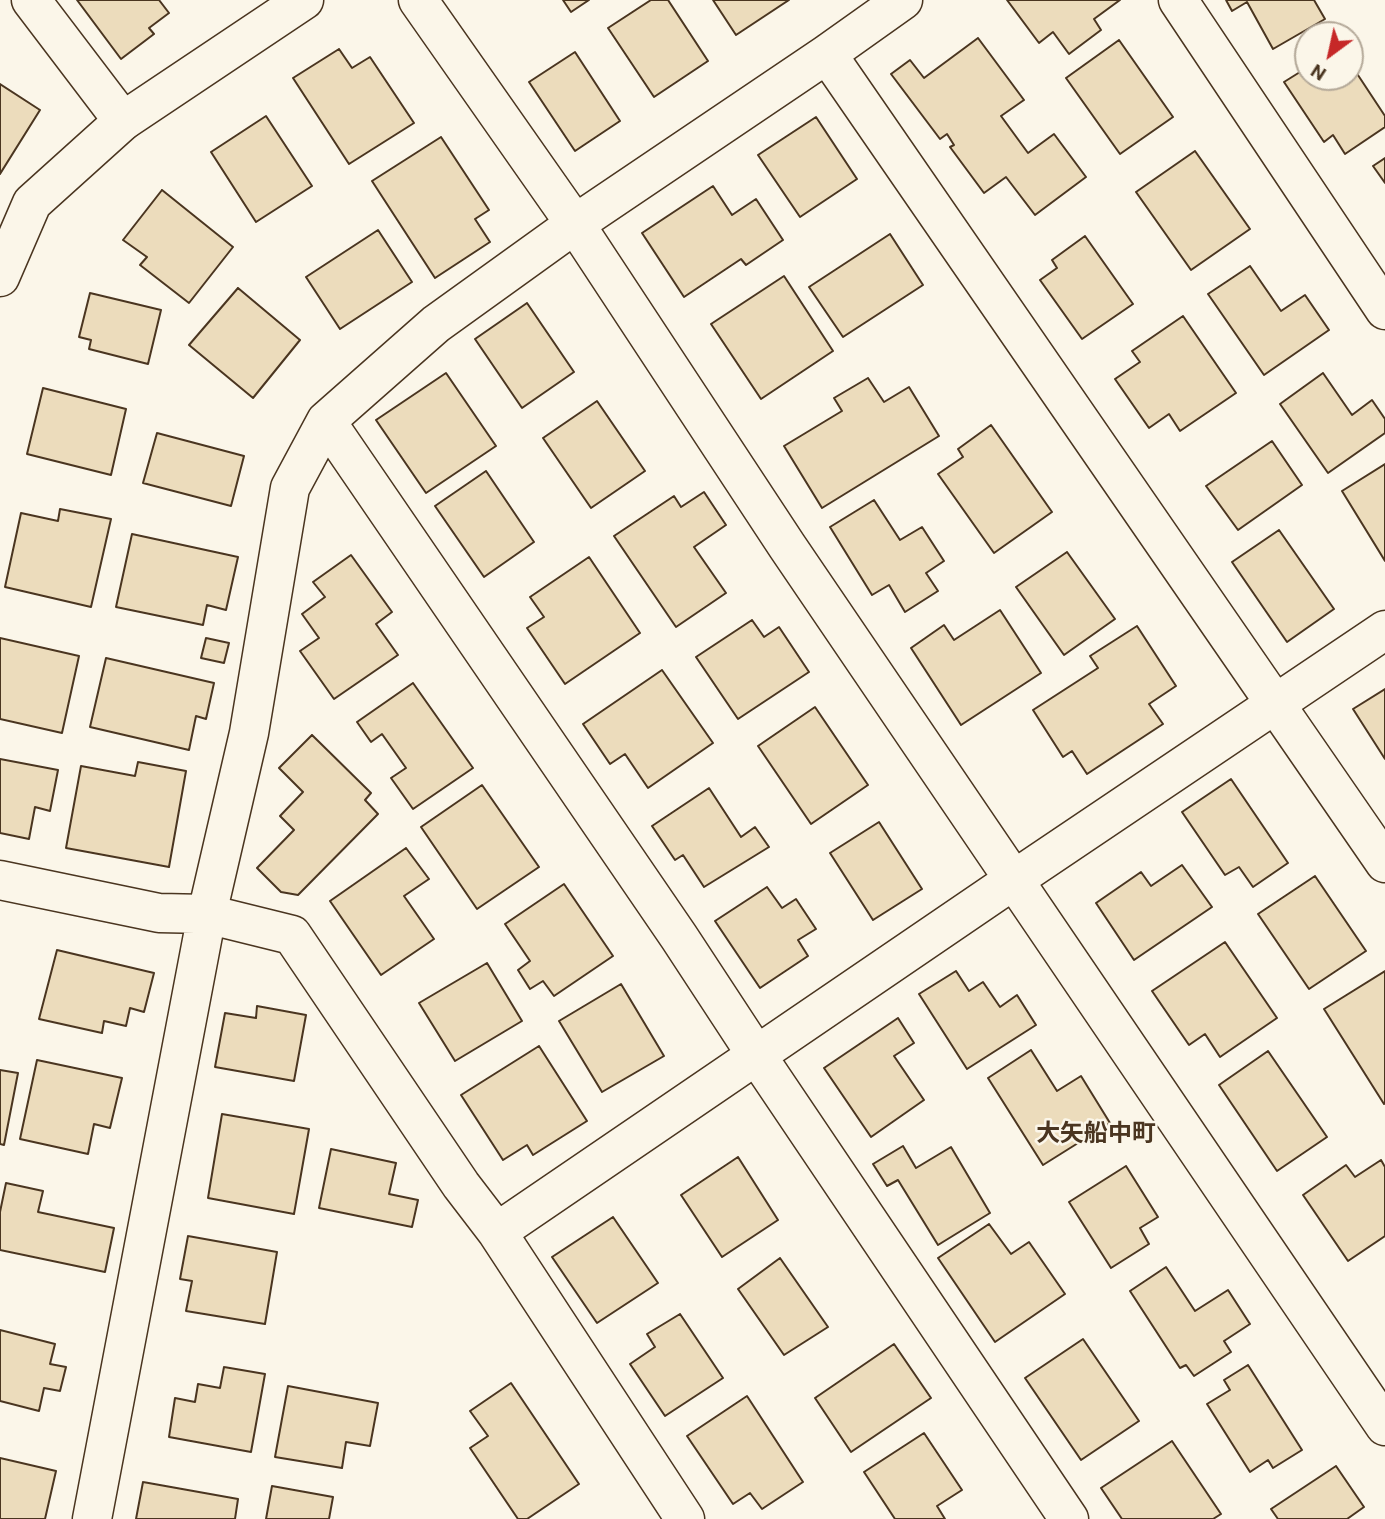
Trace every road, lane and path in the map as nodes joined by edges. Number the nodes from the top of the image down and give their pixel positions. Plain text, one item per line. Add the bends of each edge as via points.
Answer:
1 (31, 0) edge
2 (304, 0) edge
3 (418, 0) edge
4 (903, 0) edge
5 (1178, 0) edge
6 (827, 54) junction
7 (123, 121) junction
8 (575, 224) junction
9 (0, 276) edge
10 (1385, 310) edge
11 (326, 421) junction
12 (1385, 630) edge
13 (1274, 705) junction
14 (1385, 863) edge
15 (1015, 879) junction
16 (0, 880) edge
17 (207, 914) junction
18 (757, 1056) junction
19 (498, 1233) junction
20 (1385, 1426) edge
21 (92, 1519) edge
22 (685, 1519) edge
23 (1069, 1519) edge

1 - 7 street
2 - 7 street
3 - 8 street
4 - 6 street
5 - 10 street
6 - 8 street
6 - 13 street
7 - 9 street via 32,203
8 - 11 street via 436,324
8 - 15 street via 787,546
11 - 17 street via 290,488 249,733
11 - 18 street
12 - 13 street
13 - 14 street
13 - 15 street
15 - 18 street
15 - 20 street
16 - 17 street via 159,913
17 - 19 street via 292,935
17 - 21 street
18 - 19 street
18 - 23 street
19 - 22 street

